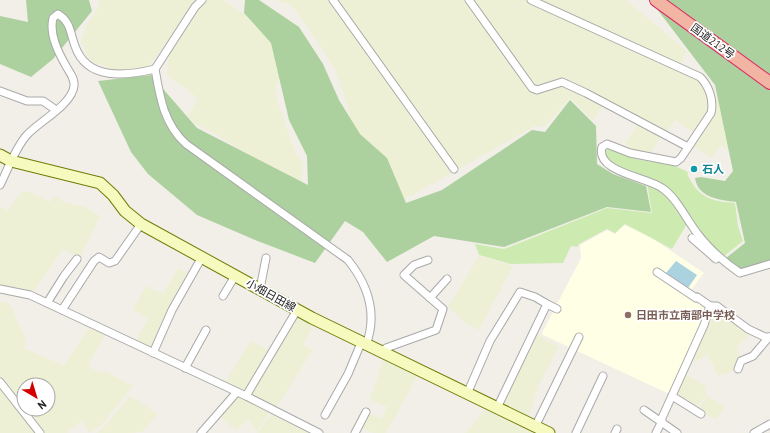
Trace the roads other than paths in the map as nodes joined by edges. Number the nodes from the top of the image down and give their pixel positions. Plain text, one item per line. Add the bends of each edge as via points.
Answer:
1 (202, 0) edge
2 (333, 0) edge
3 (469, 0) edge
4 (531, 0) edge
5 (656, 0) edge
6 (155, 69) junction
7 (770, 83) edge
8 (0, 91) edge
9 (56, 110) junction
10 (688, 146) junction
11 (0, 155) edge
12 (12, 161) junction
13 (454, 169) dead end
14 (0, 185) edge
15 (141, 224) junction
16 (692, 238) dead end
17 (202, 257) junction
18 (266, 258) dead end
19 (77, 259) dead end
20 (428, 260) dead end
21 (770, 264) edge
22 (728, 265) junction
23 (657, 272) dead end
24 (235, 276) junction
25 (447, 279) dead end
26 (0, 289) edge
27 (260, 289) junction
28 (222, 296) dead end
29 (430, 298) junction
30 (47, 303) junction
31 (547, 304) junction
32 (710, 306) junction
33 (557, 309) dead end
34 (62, 310) junction
35 (297, 310) junction
36 (206, 330) dead end
37 (579, 337) dead end
38 (769, 338) edge
39 (364, 344) junction
40 (153, 353) junction
41 (382, 353) junction
42 (185, 368) junction
43 (738, 369) dead end
44 (603, 376) dead end
45 (0, 382) edge
46 (237, 392) junction
47 (468, 394) junction
48 (246, 396) junction
49 (672, 396) junction
50 (497, 408) junction
51 (644, 410) dead end
52 (366, 412) dead end
53 (701, 414) dead end
54 (325, 415) dead end
55 (662, 421) junction
56 (770, 424) edge
57 (535, 427) junction
58 (205, 431) edge
59 (40, 433) edge
60 (319, 433) edge
61 (355, 433) edge
62 (548, 433) edge
63 (576, 433) edge
64 (656, 433) edge
65 (677, 433) edge
66 (754, 433) edge

1 - 6 street
2 - 13 street
3 - 10 street via 532,88 537,90 562,82
4 - 10 street via 700,77 708,87 713,106 708,120
5 - 7 highway, 国道212号
6 - 9 street via 118,75 102,73 88,65 75,47 70,26 65,18 58,14 52,18 50,28 73,77 74,86 71,95
6 - 39 street via 162,105 176,135 348,260 356,270 367,290 370,302 371,324
8 - 9 street via 27,101 43,100
9 - 12 street via 26,136
10 - 22 street via 676,162 630,153 607,144 601,151 607,164 612,168 649,180 669,193 701,238
11 - 12 main road, 小畑日田線
12 - 14 street
12 - 15 main road, 小畑日田線 via 100,183 125,211
15 - 17 main road, 小畑日田線
15 - 34 street via 115,261 109,262 99,257 94,261
16 - 22 street via 723,264
17 - 24 main road, 小畑日田線
17 - 40 street via 172,310
18 - 27 street
19 - 30 street
20 - 29 street via 414,265 404,275
21 - 22 street via 740,273
23 - 32 street
24 - 27 main road, 小畑日田線
24 - 28 street
25 - 29 street
26 - 30 street via 30,295
27 - 35 main road, 小畑日田線
29 - 41 street via 443,308 436,330 386,348
30 - 34 street
31 - 33 street
31 - 47 street via 520,292 490,341
31 - 50 street
32 - 38 street via 717,306 748,329
32 - 49 street
34 - 40 street
35 - 39 main road, 小畑日田線
35 - 48 street
36 - 42 street
37 - 57 street
38 - 43 street via 752,356 741,361
39 - 41 main road, 小畑日田線
39 - 54 street
40 - 42 street
41 - 47 main road, 小畑日田線
42 - 46 street
44 - 63 street
45 - 59 street
46 - 48 street
46 - 58 street
47 - 50 main road, 小畑日田線
48 - 60 street
49 - 53 street
49 - 55 street
50 - 57 main road, 小畑日田線
51 - 55 street
52 - 61 street
55 - 64 street
55 - 65 street
56 - 66 street
57 - 62 main road, 小畑日田線

